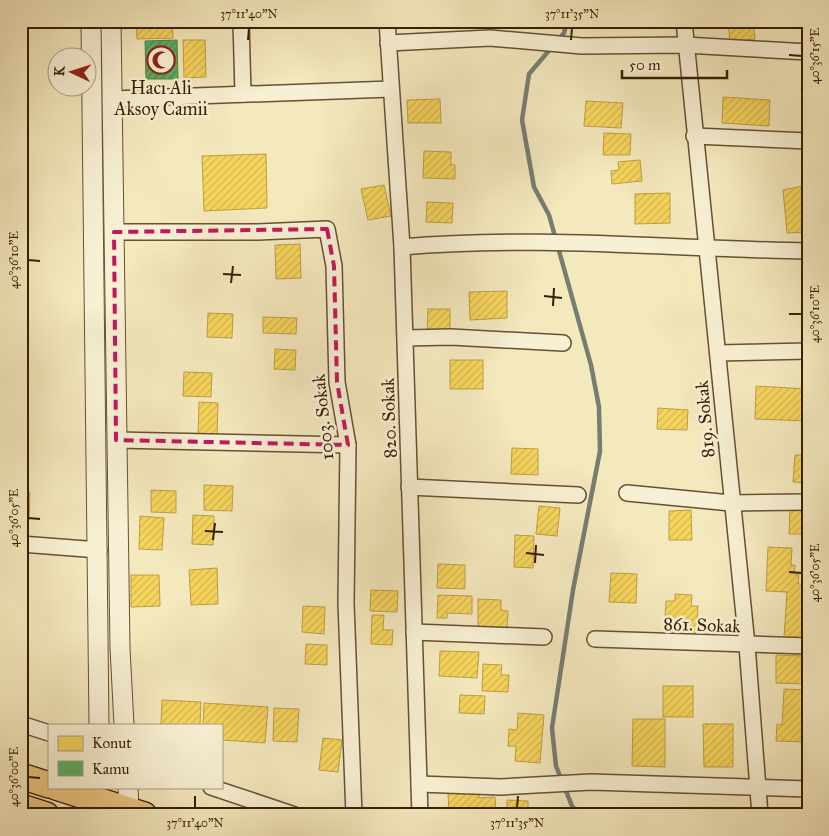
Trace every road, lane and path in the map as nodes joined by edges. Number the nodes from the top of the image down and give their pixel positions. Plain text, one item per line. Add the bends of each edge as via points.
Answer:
1 (91, 21) edge
2 (110, 21) edge
3 (241, 21) edge
4 (387, 21) edge
5 (684, 21) edge
6 (388, 43) junction
7 (685, 46) junction
8 (808, 52) edge
9 (391, 89) junction
10 (243, 94) junction
11 (112, 99) junction
12 (694, 136) junction
13 (808, 141) edge
14 (114, 232) junction
15 (402, 247) junction
16 (707, 250) junction
17 (808, 251) edge
18 (405, 338) junction
19 (563, 343) dead end
20 (808, 351) edge
21 (718, 353) junction
22 (116, 440) junction
23 (348, 445) junction
24 (409, 487) junction
25 (627, 494) dead end
26 (578, 495) dead end
27 (808, 502) edge
28 (732, 503) junction
29 (21, 544) edge
30 (99, 550) junction
31 (414, 632) junction
32 (544, 637) dead end
33 (595, 639) dead end
34 (747, 645) junction
35 (808, 646) edge
36 (21, 724) edge
37 (99, 724) edge
38 (124, 724) edge
39 (48, 733) edge
40 (21, 776) edge
41 (419, 784) junction
42 (48, 785) edge
43 (758, 786) junction
44 (62, 788) edge
45 (214, 788) edge
46 (808, 789) edge
47 (95, 794) edge
48 (134, 804) edge
49 (21, 807) edge
50 (46, 815) edge
51 (295, 815) edge
52 (354, 815) edge
53 (420, 815) edge
54 (760, 815) edge

1 - 30 street
2 - 11 street
3 - 10 street
4 - 6 street, 820. Sokak
5 - 7 street, 819. Sokak
6 - 7 street via 490,38 582,46
6 - 9 street, 820. Sokak
7 - 8 street
7 - 12 street, 819. Sokak
9 - 10 street
9 - 15 street, 820. Sokak
10 - 11 street
11 - 14 street
12 - 13 street
12 - 16 street, 819. Sokak
14 - 22 street
14 - 23 street, 1003. Sokak via 327,229 334,266 337,382
15 - 16 street via 458,242 576,241
15 - 18 street, 820. Sokak
16 - 17 street
16 - 21 street, 819. Sokak
18 - 19 street
18 - 24 street, 820. Sokak
20 - 21 street
21 - 28 street, 819. Sokak
22 - 23 street
22 - 38 street
23 - 52 street, 1003. Sokak via 346,603
24 - 26 street
24 - 31 street, 820. Sokak
25 - 28 street
27 - 28 street
28 - 34 street, 819. Sokak
29 - 30 street
30 - 37 street
31 - 32 street
31 - 41 street, 820. Sokak
33 - 34 street, 861. Sokak
34 - 35 street, 861. Sokak
34 - 43 street, 819. Sokak
36 - 39 street
40 - 42 highway
41 - 43 street via 501,788 591,782
41 - 53 street, 820. Sokak
43 - 46 street
43 - 54 street, 819. Sokak
44 - 47 highway
45 - 51 street
47 - 48 highway
49 - 50 highway

